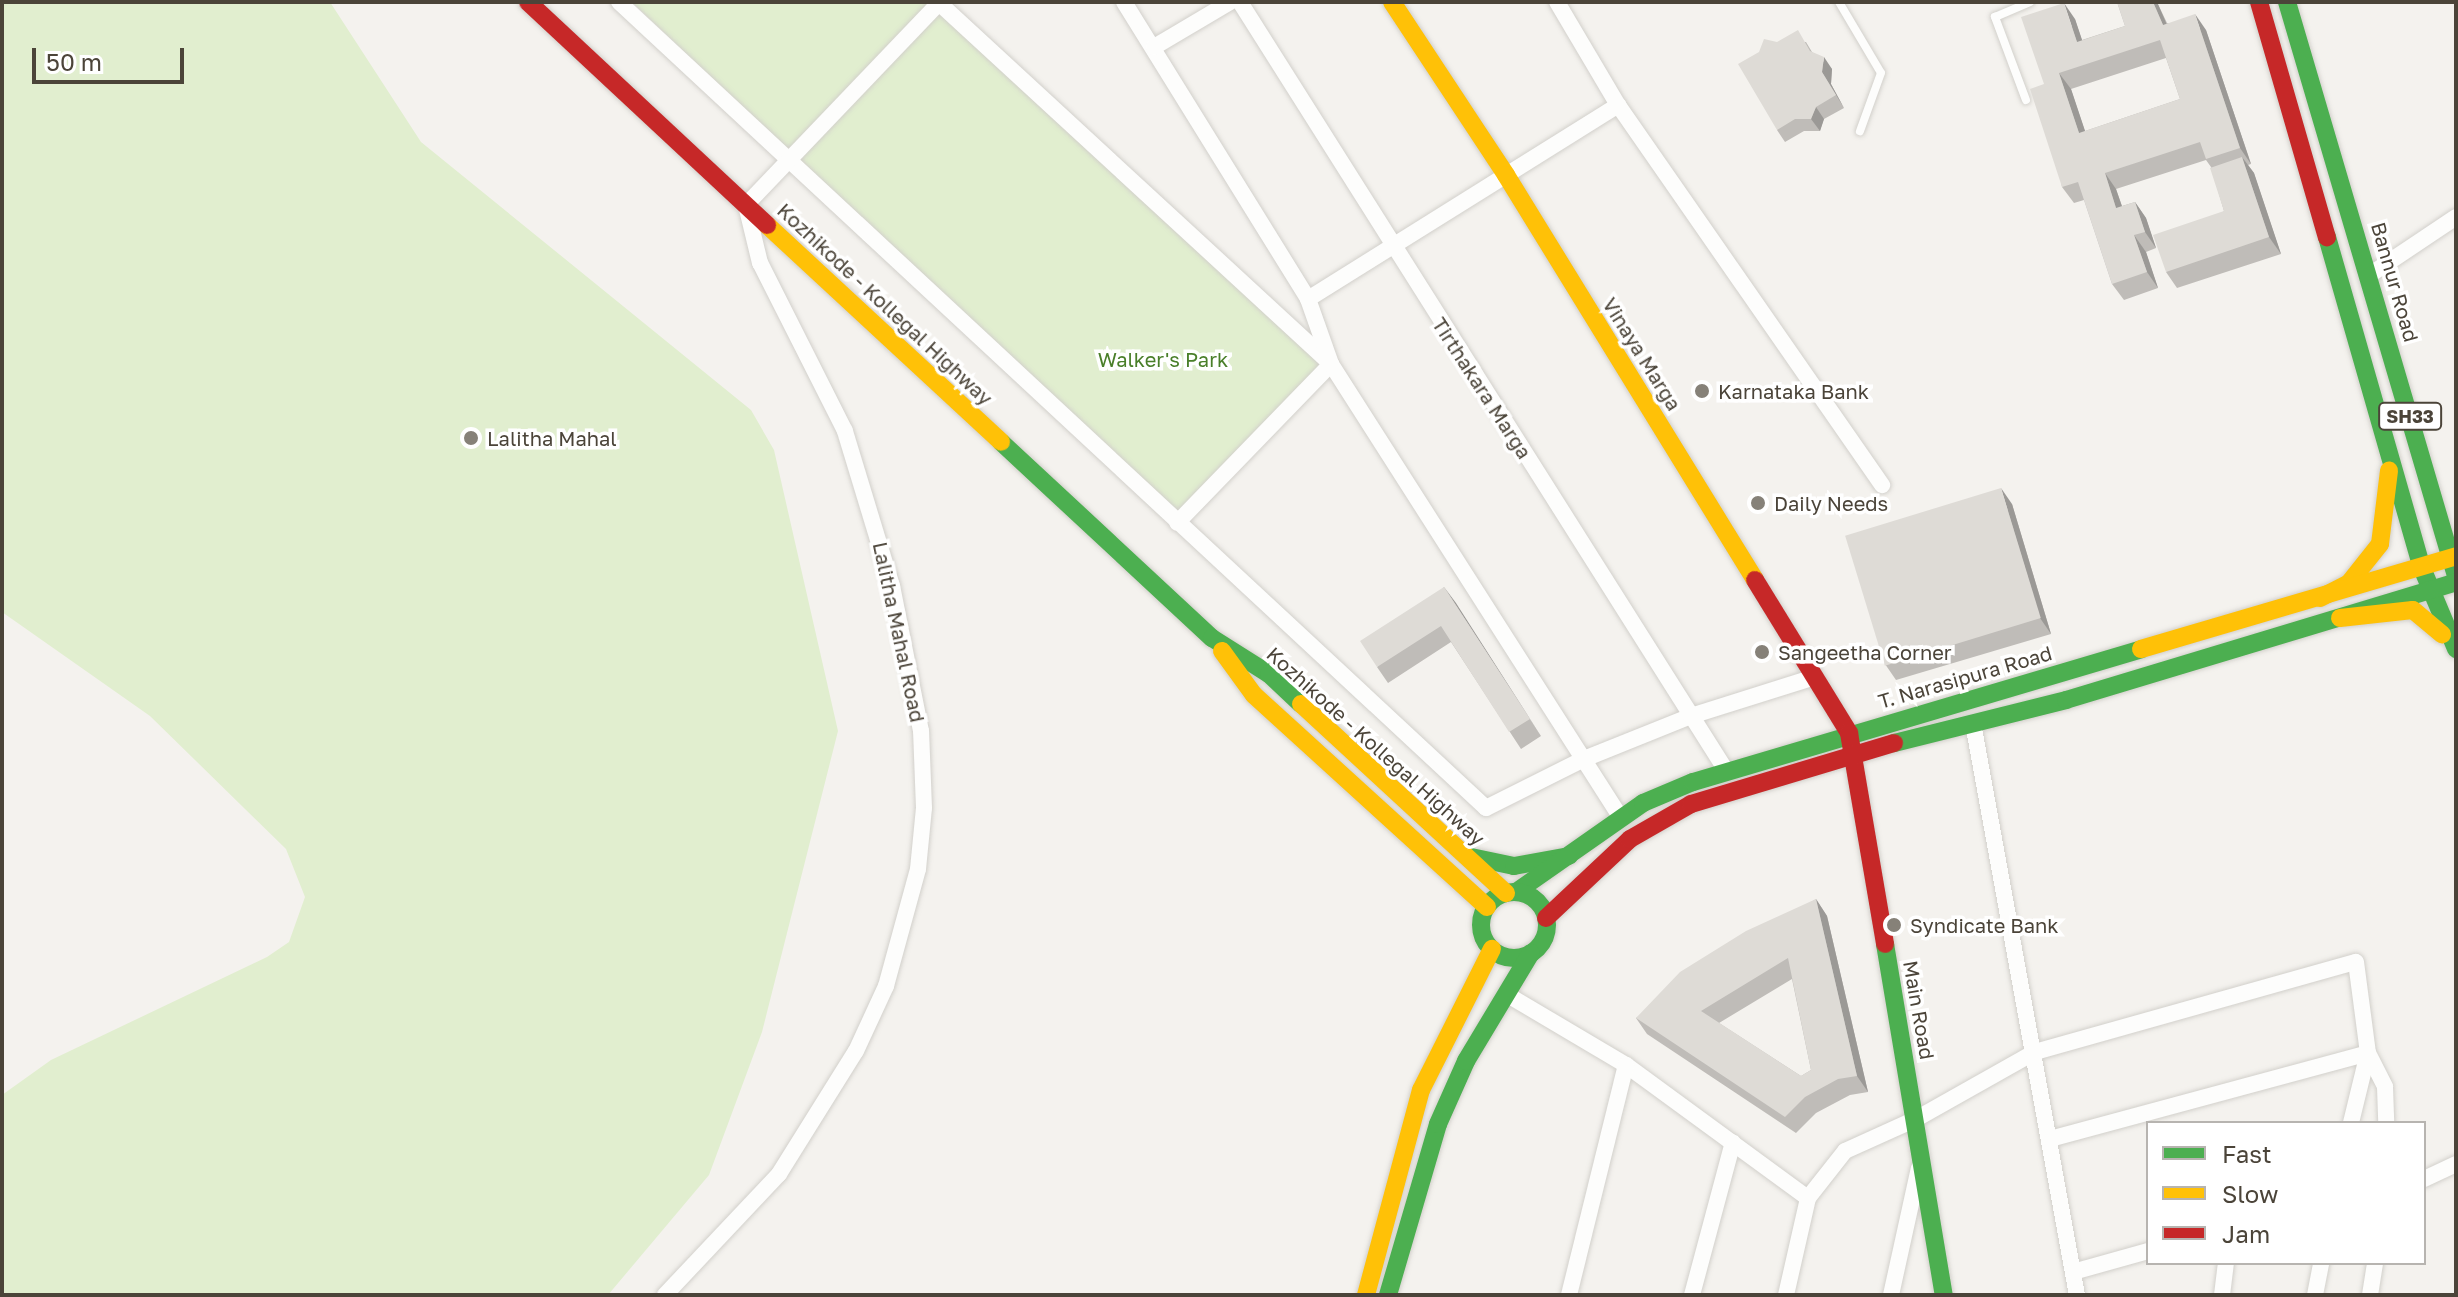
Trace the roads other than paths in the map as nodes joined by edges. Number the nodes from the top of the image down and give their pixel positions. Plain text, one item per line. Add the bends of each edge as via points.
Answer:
1 (528, 2) edge
2 (619, 2) edge
3 (939, 2) edge
4 (1124, 2) edge
5 (1230, 2) edge
6 (1240, 2) edge
7 (1392, 2) edge
8 (1557, 2) edge
9 (1839, 2) edge
10 (2030, 2) edge
11 (2259, 2) edge
12 (2287, 2) edge
13 (1154, 47) junction
14 (2026, 100) dead end
15 (1618, 105) junction
16 (1860, 131) dead end
17 (789, 160) junction
18 (1506, 175) junction
19 (746, 205) junction
20 (2456, 217) edge
21 (1391, 246) junction
22 (2371, 274) junction
23 (1308, 299) junction
24 (1331, 364) junction
25 (2391, 453) junction
26 (2424, 465) junction
27 (1882, 485) dead end
28 (2456, 518) edge
29 (1177, 523) junction
30 (2454, 563) edge
31 (2422, 568) junction
32 (2456, 582) edge
33 (2430, 591) junction
34 (2320, 598) junction
35 (2340, 618) junction
36 (1212, 638) junction
37 (2456, 652) edge
38 (1815, 677) junction
39 (1691, 716) junction
40 (1973, 723) junction
41 (1849, 733) junction
42 (1852, 753) junction
43 (1584, 759) junction
44 (1727, 772) junction
45 (1621, 818) junction
46 (1464, 854) junction
47 (1427, 855) junction
48 (1569, 856) junction
49 (1511, 892) junction
50 (1487, 907) junction
51 (1546, 918) junction
52 (1492, 949) junction
53 (1531, 953) junction
54 (1506, 994) junction
55 (1465, 1001) junction
56 (2035, 1052) junction
57 (2368, 1053) junction
58 (1626, 1065) junction
59 (1916, 1119) junction
60 (2351, 1121) edge
61 (2386, 1121) edge
62 (2050, 1139) junction
63 (1733, 1142) junction
64 (2456, 1164) edge
65 (1919, 1166) junction
66 (2426, 1178) edge
67 (1808, 1198) junction
68 (2146, 1252) edge
69 (2226, 1265) edge
70 (2321, 1265) edge
71 (2375, 1265) edge
72 (2073, 1272) junction
73 (665, 1295) edge
74 (1366, 1295) edge
75 (1388, 1295) edge
76 (1569, 1295) edge
77 (1692, 1295) edge
78 (1786, 1295) edge
79 (1891, 1295) edge
80 (1944, 1295) edge
81 (2077, 1295) edge
82 (2222, 1295) edge
83 (2315, 1295) edge
84 (2370, 1295) edge

1 - 19 main road, Kozhikode - Kollegal Highway
2 - 17 street
3 - 17 street
3 - 24 street
4 - 13 street
5 - 13 street
6 - 21 street, Tirthakara Marga
7 - 18 main road, Vinaya Marga
8 - 15 street
9 - 16 lane via 1881,73
10 - 14 lane via 1995,17
11 - 25 main road
12 - 22 main road, Bannur Road / SH33
13 - 23 street
15 - 18 street
15 - 27 street
17 - 19 street
17 - 29 street
18 - 21 street
18 - 38 main road, Vinaya Marga
19 - 36 main road, Kozhikode - Kollegal Highway
19 - 73 street, Lalitha Mahal Road via 760,263 821,376 866,489 910,663 921,731 924,808 918,869 905,920 886,986 856,1051 779,1174
20 - 22 street
21 - 23 street
21 - 39 street, Tirthakara Marga
22 - 26 main road, Bannur Road / SH33
23 - 24 street
24 - 29 street
24 - 43 street
25 - 31 main road
25 - 34 main road via 2380,544 2349,583
26 - 28 main road
26 - 30 main road, Bannur Road / SH33
29 - 43 street via 1486,808
30 - 31 main road, T. Narasipura Road
31 - 33 main road
31 - 34 main road, T. Narasipura Road
32 - 33 main road
33 - 35 main road
33 - 37 main road
34 - 41 main road, T. Narasipura Road
35 - 37 main road via 2413,610 2431,620
35 - 40 main road
36 - 46 main road, Kozhikode - Kollegal Highway via 1269,674
36 - 47 main road, Kozhikode - Kollegal Highway via 1254,695
38 - 39 street
38 - 41 main road, Vinaya Marga
39 - 43 street
39 - 44 street, Tirthakara Marga
40 - 42 main road
40 - 56 street
41 - 42 main road, Main Road
41 - 44 main road, T. Narasipura Road
42 - 51 main road via 1658,819 1587,876
42 - 59 main road, Main Road
43 - 45 street
44 - 45 main road, T. Narasipura Road via 1671,791
45 - 48 main road, T. Narasipura Road
46 - 48 main road via 1514,866
46 - 49 main road, Kozhikode - Kollegal Highway
47 - 50 main road, Kozhikode - Kollegal Highway
47 - 55 main road via 1464,905 1471,925
48 - 49 main road, T. Narasipura Road
49 - 50 main road
49 - 51 main road via 1535,900
50 - 52 main road via 1482,929
51 - 53 main road via 1544,938
52 - 53 main road via 1511,957
52 - 55 main road
53 - 54 main road
54 - 58 street
54 - 75 main road via 1466,1061 1438,1124
55 - 74 main road via 1421,1090
56 - 57 street via 2356,962
56 - 59 street
56 - 62 street
57 - 60 street
57 - 61 street via 2385,1087
57 - 62 street
58 - 63 street
58 - 76 street
59 - 65 main road, Main Road
59 - 67 street via 1845,1151
62 - 72 street
63 - 67 street
63 - 77 street
64 - 66 street
65 - 79 street
65 - 80 main road, Main Road
67 - 78 street
68 - 72 street
69 - 82 street
70 - 83 street
71 - 84 street
72 - 81 street

